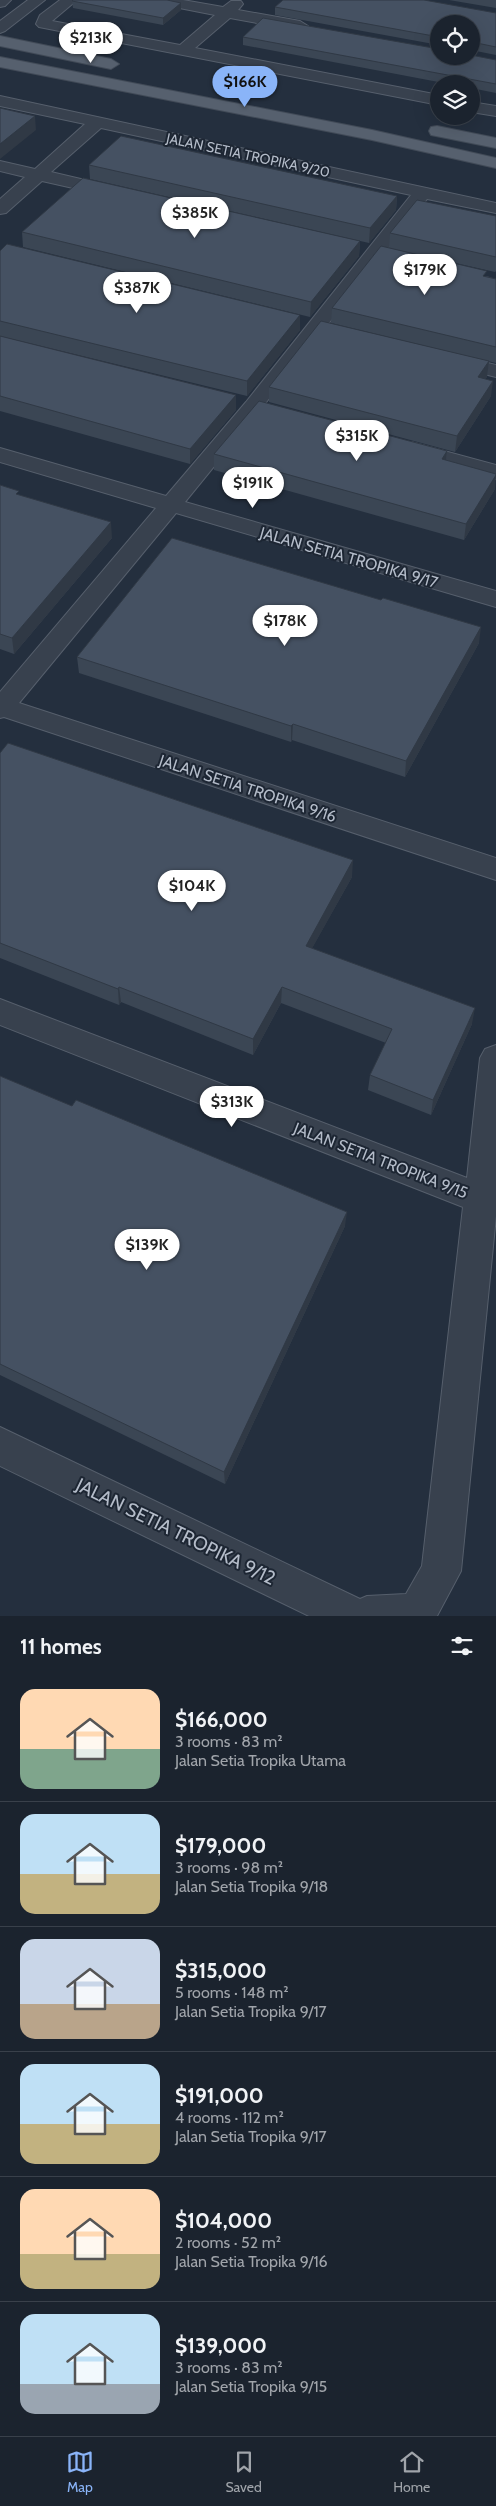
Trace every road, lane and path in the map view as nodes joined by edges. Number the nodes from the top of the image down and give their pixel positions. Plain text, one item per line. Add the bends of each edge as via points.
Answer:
1 (4, 0) edge
2 (38, 0) edge
3 (70, 0) edge
4 (158, 0) edge
5 (241, 0) edge
6 (0, 3) edge
7 (227, 13) junction
8 (0, 28) edge
9 (313, 29) edge
10 (0, 41) edge
11 (183, 51) junction
12 (5, 64) edge
13 (125, 67) dead end
14 (430, 98) edge
15 (0, 101) edge
16 (480, 108) edge
17 (496, 111) edge
18 (97, 122) junction
19 (422, 128) dead end
20 (496, 143) edge
21 (496, 163) edge
22 (0, 166) edge
23 (38, 174) junction
24 (423, 192) junction
25 (134, 196) edge
26 (496, 208) edge
27 (0, 209) edge
28 (430, 355) edge
29 (496, 371) edge
30 (393, 444) edge
31 (0, 455) edge
32 (496, 472) edge
33 (171, 505) junction
34 (496, 599) edge
35 (1, 708) edge
36 (496, 869) edge
37 (0, 1012) edge
38 (496, 1058) edge
39 (482, 1199) junction
40 (0, 1446) edge
41 (352, 1616) edge
42 (367, 1616) edge

1 - 6 street
2 - 8 street
3 - 11 street via 45,18 44,24
4 - 7 street
5 - 7 street
7 - 9 street
7 - 11 street
10 - 13 main road
11 - 14 street
12 - 21 main road via 372,135
15 - 18 street, JALAN SETIA TROPIKA 9/20
16 - 17 street
18 - 23 street
18 - 24 street, JALAN SETIA TROPIKA 9/20
19 - 20 main road
22 - 23 street
23 - 25 street
23 - 27 street
24 - 26 street, JALAN SETIA TROPIKA 9/20
24 - 33 street
28 - 29 street
30 - 32 street
31 - 33 street, JALAN SETIA TROPIKA 9/17
33 - 34 street, JALAN SETIA TROPIKA 9/17
33 - 35 street
35 - 36 street, JALAN SETIA TROPIKA 9/16
37 - 39 street, JALAN SETIA TROPIKA 9/15
38 - 39 street
39 - 42 street via 441,1571 417,1612
40 - 41 street, JALAN SETIA TROPIKA 9/12

